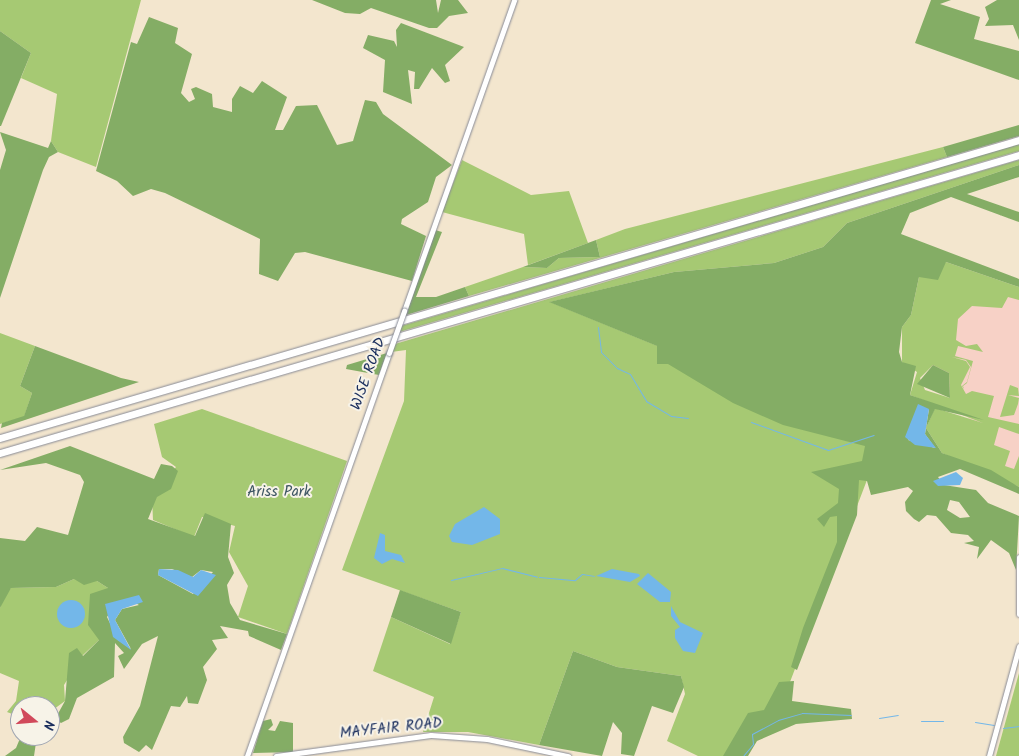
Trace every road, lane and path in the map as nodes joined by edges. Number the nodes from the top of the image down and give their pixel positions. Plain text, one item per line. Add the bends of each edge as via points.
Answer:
1 (514, 0) edge
2 (1019, 140) edge
3 (1019, 155) edge
4 (0, 438) edge
5 (0, 453) edge
6 (1019, 557) edge
7 (1019, 614) edge
8 (1019, 646) edge
9 (247, 756) edge
10 (276, 756) edge
11 (568, 756) edge
12 (988, 756) edge

1 - 9 street, WISE ROAD, bridge
2 - 4 highway
3 - 5 highway
6 - 7 street
8 - 12 street
10 - 11 street, MAYFAIR ROAD via 383,739 446,735

